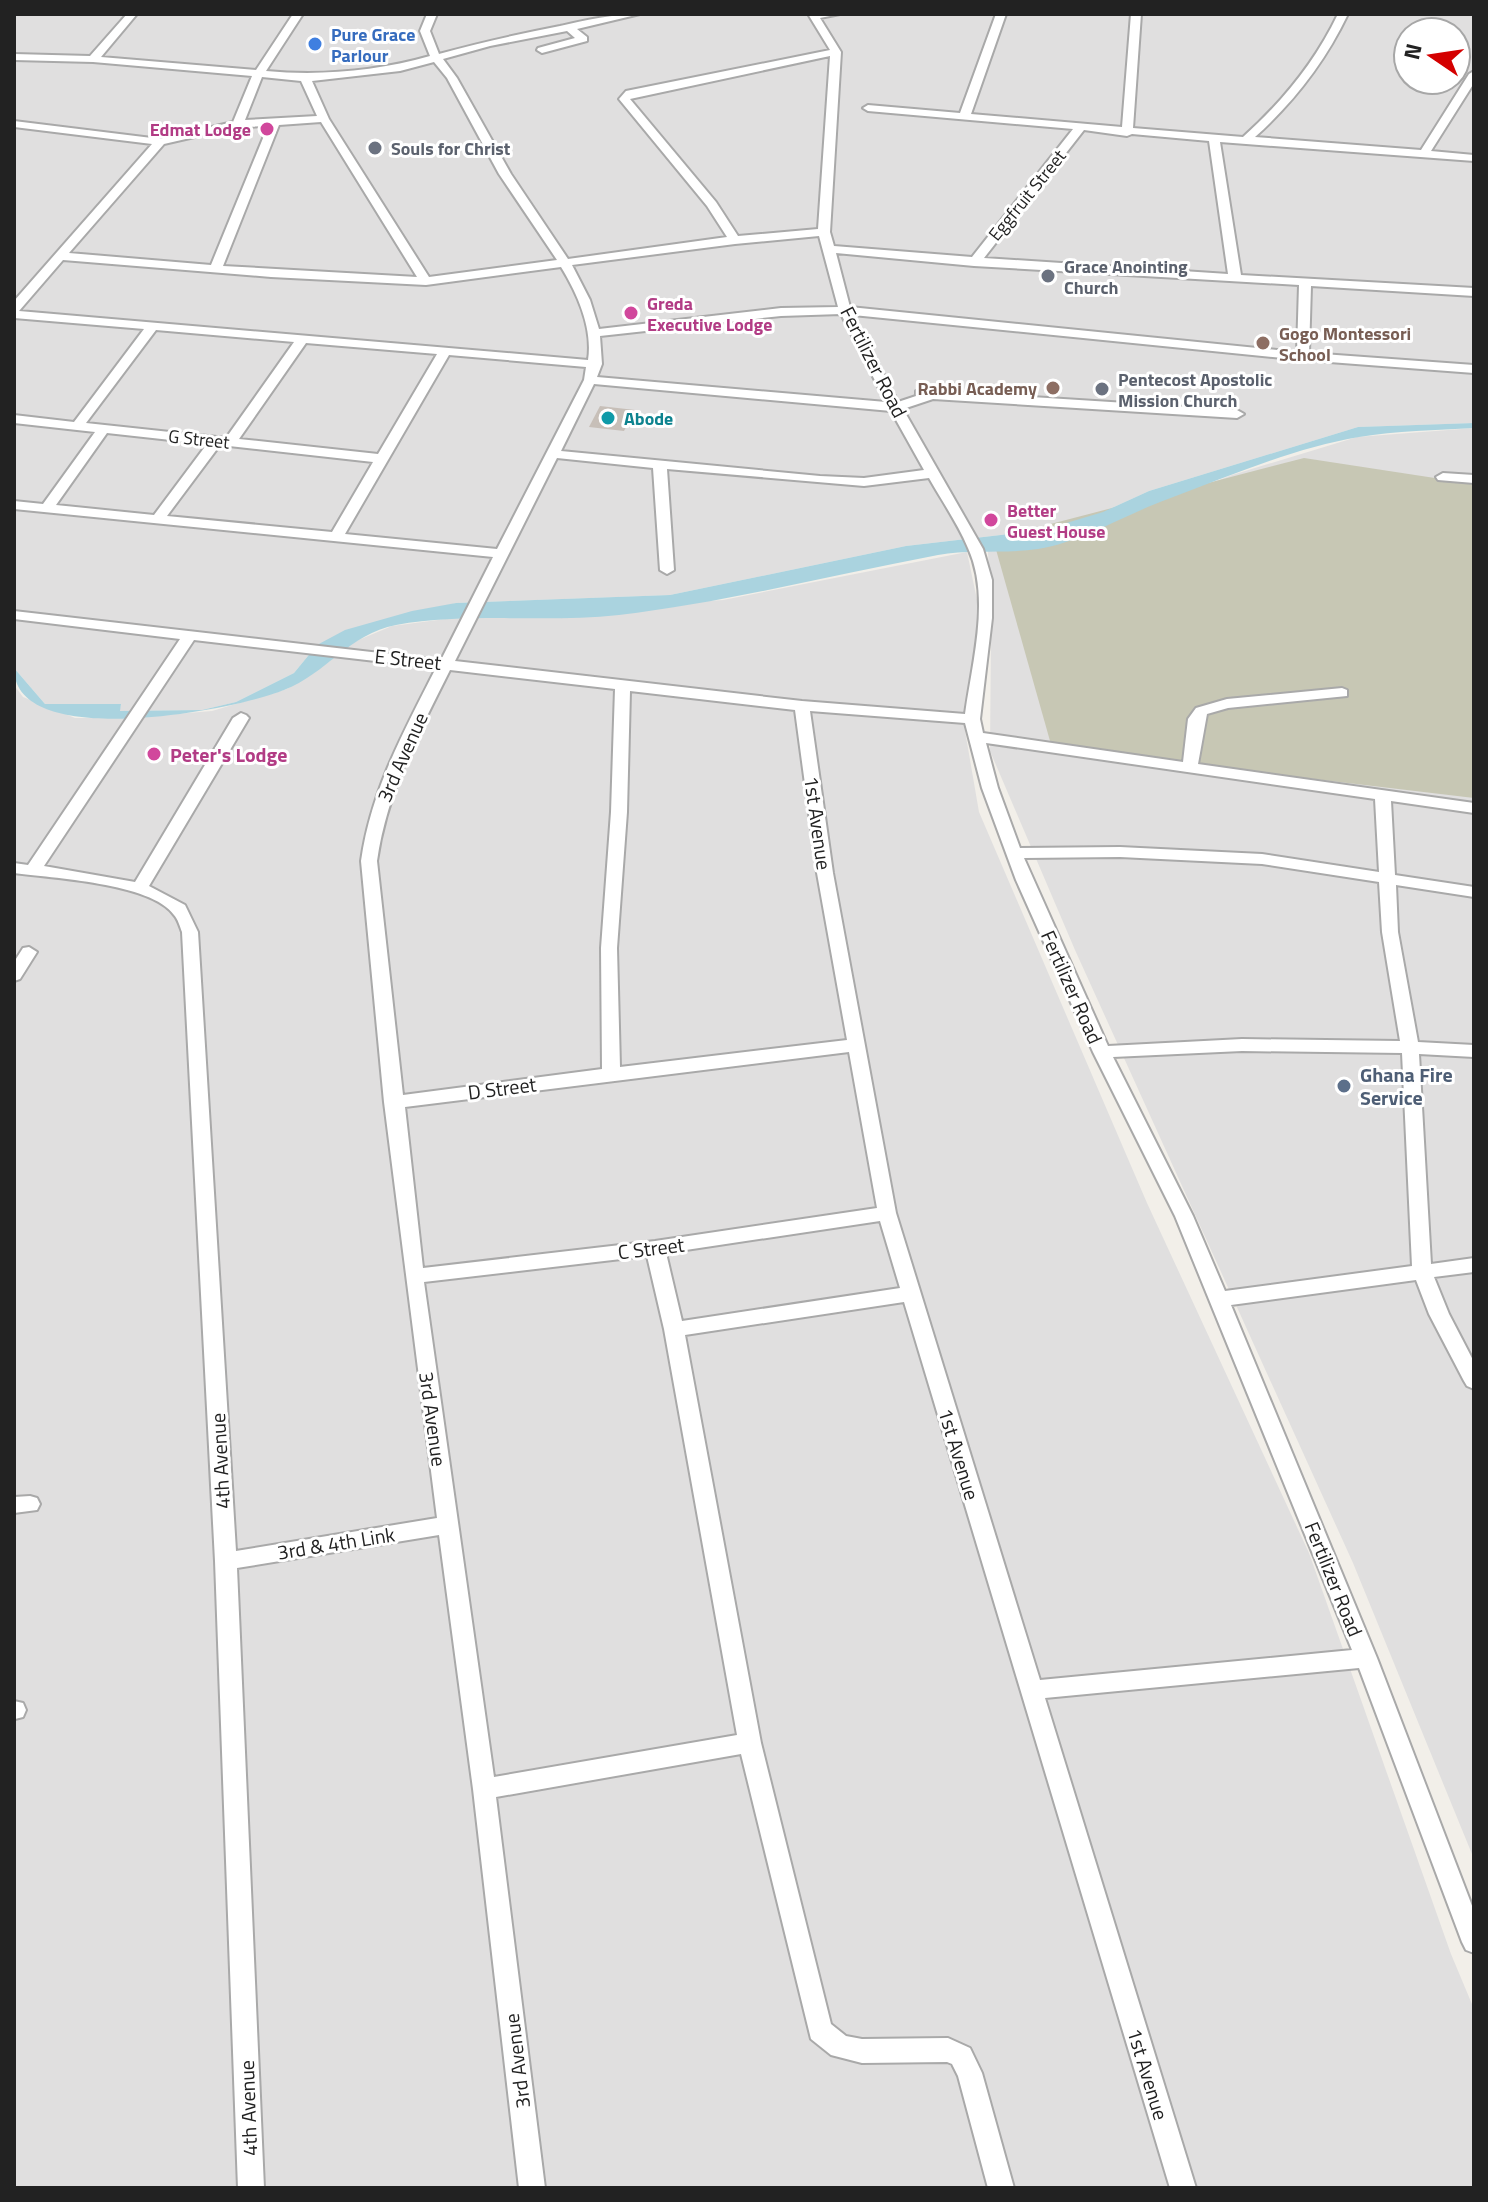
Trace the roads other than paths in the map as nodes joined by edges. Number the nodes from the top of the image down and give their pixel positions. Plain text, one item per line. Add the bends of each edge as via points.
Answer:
1 (132, 14) edge
2 (298, 14) edge
3 (432, 14) edge
4 (635, 14) edge
5 (814, 14) edge
6 (835, 14) edge
7 (1001, 14) edge
8 (1136, 14) edge
9 (1343, 14) edge
10 (569, 27) junction
11 (542, 50) dead end
12 (836, 52) junction
13 (14, 57) edge
14 (437, 57) junction
15 (93, 59) junction
16 (1474, 74) edge
17 (258, 75) junction
18 (305, 78) junction
19 (868, 108) dead end
20 (964, 118) junction
21 (324, 119) junction
22 (275, 122) junction
23 (14, 124) edge
24 (238, 124) junction
25 (1080, 128) junction
26 (1127, 133) junction
27 (1214, 138) junction
28 (1246, 140) junction
29 (160, 142) junction
30 (1424, 154) junction
31 (1474, 158) edge
32 (824, 232) junction
33 (735, 240) junction
34 (829, 249) junction
35 (58, 256) junction
36 (565, 261) junction
37 (974, 262) junction
38 (216, 268) junction
39 (1235, 278) junction
40 (426, 281) junction
41 (1305, 282) junction
42 (1474, 292) edge
43 (845, 310) junction
44 (14, 311) edge
45 (152, 327) junction
46 (595, 333) junction
47 (302, 340) junction
48 (445, 352) junction
49 (1303, 356) junction
50 (596, 364) junction
51 (1474, 369) edge
52 (590, 380) junction
53 (886, 391) junction
54 (931, 395) junction
55 (895, 407) junction
56 (1237, 414) dead end
57 (14, 419) edge
58 (77, 426) junction
59 (104, 428) junction
60 (223, 441) junction
61 (552, 454) junction
62 (383, 459) junction
63 (660, 465) junction
64 (932, 473) junction
65 (1443, 477) dead end
66 (1474, 479) edge
67 (14, 505) edge
68 (46, 509) junction
69 (156, 521) junction
70 (336, 537) junction
71 (500, 553) junction
72 (667, 570) dead end
73 (14, 615) edge
74 (189, 636) junction
75 (445, 663) junction
76 (623, 684) junction
77 (1342, 693) dead end
78 (802, 706) junction
79 (241, 718) dead end
80 (974, 728) junction
81 (1190, 769) junction
82 (1383, 795) junction
83 (1474, 808) edge
84 (1014, 853) junction
85 (24, 869) edge
86 (1389, 881) junction
87 (140, 888) junction
88 (1474, 892) edge
89 (29, 952) dead end
90 (14, 975) edge
91 (857, 1045) junction
92 (1410, 1046) junction
93 (1474, 1051) edge
94 (1102, 1052) junction
95 (611, 1074) junction
96 (393, 1102) junction
97 (887, 1213) junction
98 (655, 1248) junction
99 (1474, 1265) edge
100 (1422, 1271) junction
101 (414, 1276) junction
102 (911, 1294) junction
103 (1219, 1299) junction
104 (674, 1329) junction
105 (1474, 1381) edge
106 (447, 1525) junction
107 (226, 1561) junction
108 (1366, 1658) junction
109 (1031, 1690) junction
110 (750, 1743) junction
111 (484, 1789) junction
112 (1474, 1942) edge
113 (251, 2188) edge
114 (532, 2188) edge
115 (1001, 2188) edge
116 (1183, 2188) edge

1 - 15 street
2 - 17 street
3 - 14 street via 425,31
4 - 10 street
5 - 6 street
5 - 12 street
7 - 20 street
8 - 26 street
9 - 28 street via 1308,75
10 - 11 street via 583,39
10 - 14 street
12 - 32 street, Fertilizer Road
12 - 33 street via 626,94 624,99 712,204
13 - 15 street
14 - 18 street via 400,68
14 - 36 street via 505,174
15 - 17 street
16 - 30 street
17 - 18 street
17 - 24 street
18 - 21 street
19 - 20 street
20 - 25 street
21 - 22 street
21 - 40 street
22 - 24 street
22 - 38 street
23 - 29 street
24 - 29 street
25 - 26 street
25 - 37 street, Eggfruit Street
26 - 27 street
27 - 28 street
27 - 39 street
28 - 30 street
29 - 35 street
30 - 31 street
32 - 33 street
32 - 34 street, Fertilizer Road
33 - 36 street
34 - 37 street
34 - 43 street, Fertilizer Road
35 - 38 street
35 - 44 street
36 - 40 street
36 - 46 street
37 - 39 street
38 - 40 street
39 - 41 street
41 - 42 street
41 - 49 street
43 - 46 street
43 - 49 street
43 - 53 street, Fertilizer Road
44 - 45 street
45 - 47 street
45 - 58 street
46 - 50 street
47 - 48 street
47 - 60 street
48 - 50 street
48 - 62 street
49 - 51 street
50 - 52 street, 3rd Avenue
52 - 55 street
52 - 61 street, 3rd Avenue
53 - 54 street
53 - 55 street, Fertilizer Road
54 - 55 street
54 - 56 street
55 - 64 street, Fertilizer Road
57 - 58 street, G Street
58 - 59 street, G Street
59 - 60 street, G Street
59 - 68 street
60 - 62 street, G Street
60 - 69 street
61 - 63 street
61 - 71 street, 3rd Avenue
62 - 70 street
63 - 64 street via 849,482
63 - 72 street
64 - 80 street, Fertilizer Road via 976,549 985,580
65 - 66 street
67 - 68 street
68 - 69 street
69 - 70 street
70 - 71 street
71 - 75 street, 3rd Avenue
73 - 74 street, E Street
74 - 75 street, E Street
74 - 85 street
75 - 76 street, E Street
75 - 96 street, 3rd Avenue via 394,766 370,849
76 - 78 street, E Street
76 - 95 street via 609,948
77 - 81 street via 1201,711
78 - 80 street, E Street
78 - 91 street, 1st Avenue via 825,873
79 - 87 street
80 - 81 street, E Street
80 - 84 street, Fertilizer Road
81 - 82 street, E Street
82 - 83 street, E Street
82 - 86 street
84 - 86 street via 1262,859
84 - 94 street, Fertilizer Road
85 - 87 street, 4th Avenue
86 - 88 street
86 - 92 street via 1390,932
87 - 107 street, 4th Avenue via 181,911 190,932
89 - 90 street
91 - 95 street, D Street
91 - 97 street, 1st Avenue
92 - 93 street
92 - 94 street via 1194,1044
92 - 100 street
94 - 103 street, Fertilizer Road
95 - 96 street, D Street
96 - 101 street, 3rd Avenue
97 - 98 street, C Street
97 - 102 street, 1st Avenue
98 - 101 street, C Street
98 - 104 street
99 - 100 street
100 - 103 street
100 - 105 street
101 - 106 street, 3rd Avenue
102 - 104 street
102 - 109 street, 1st Avenue
103 - 108 street, Fertilizer Road
104 - 110 street
106 - 107 street, 3rd & 4th Link
106 - 111 street, 3rd Avenue
107 - 113 street, 4th Avenue
108 - 109 street
108 - 112 street, Fertilizer Road
109 - 116 street, 1st Avenue
110 - 111 street
110 - 115 street via 820,2031 840,2047 862,2051 948,2050 961,2056
111 - 114 street, 3rd Avenue

